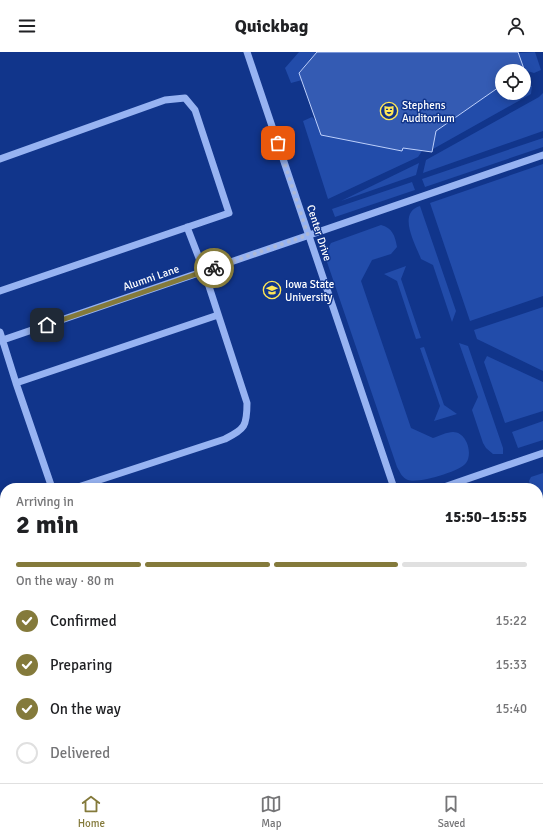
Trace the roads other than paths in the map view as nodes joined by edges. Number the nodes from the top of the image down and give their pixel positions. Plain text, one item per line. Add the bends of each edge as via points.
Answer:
1 (247, 52) edge
2 (543, 155) edge
3 (0, 159) edge
4 (187, 227) junction
5 (308, 235) junction
6 (204, 271) junction
7 (0, 291) edge
8 (218, 315) junction
9 (0, 332) edge
10 (1, 340) edge
11 (16, 383) junction
12 (543, 453) edge
13 (50, 483) edge
14 (90, 483) edge
15 (392, 483) edge
16 (456, 483) edge

1 - 5 street, Center Drive
2 - 5 street, Alumni Lane
3 - 4 street via 165,100 185,98 196,110 229,213
4 - 6 street
4 - 7 street
5 - 6 street, Alumni Lane
5 - 15 street, Center Drive
6 - 8 street
6 - 10 street, Alumni Lane
8 - 11 street
8 - 14 street via 247,403 247,420 241,431
9 - 10 street
10 - 11 street
11 - 13 street
12 - 16 street

